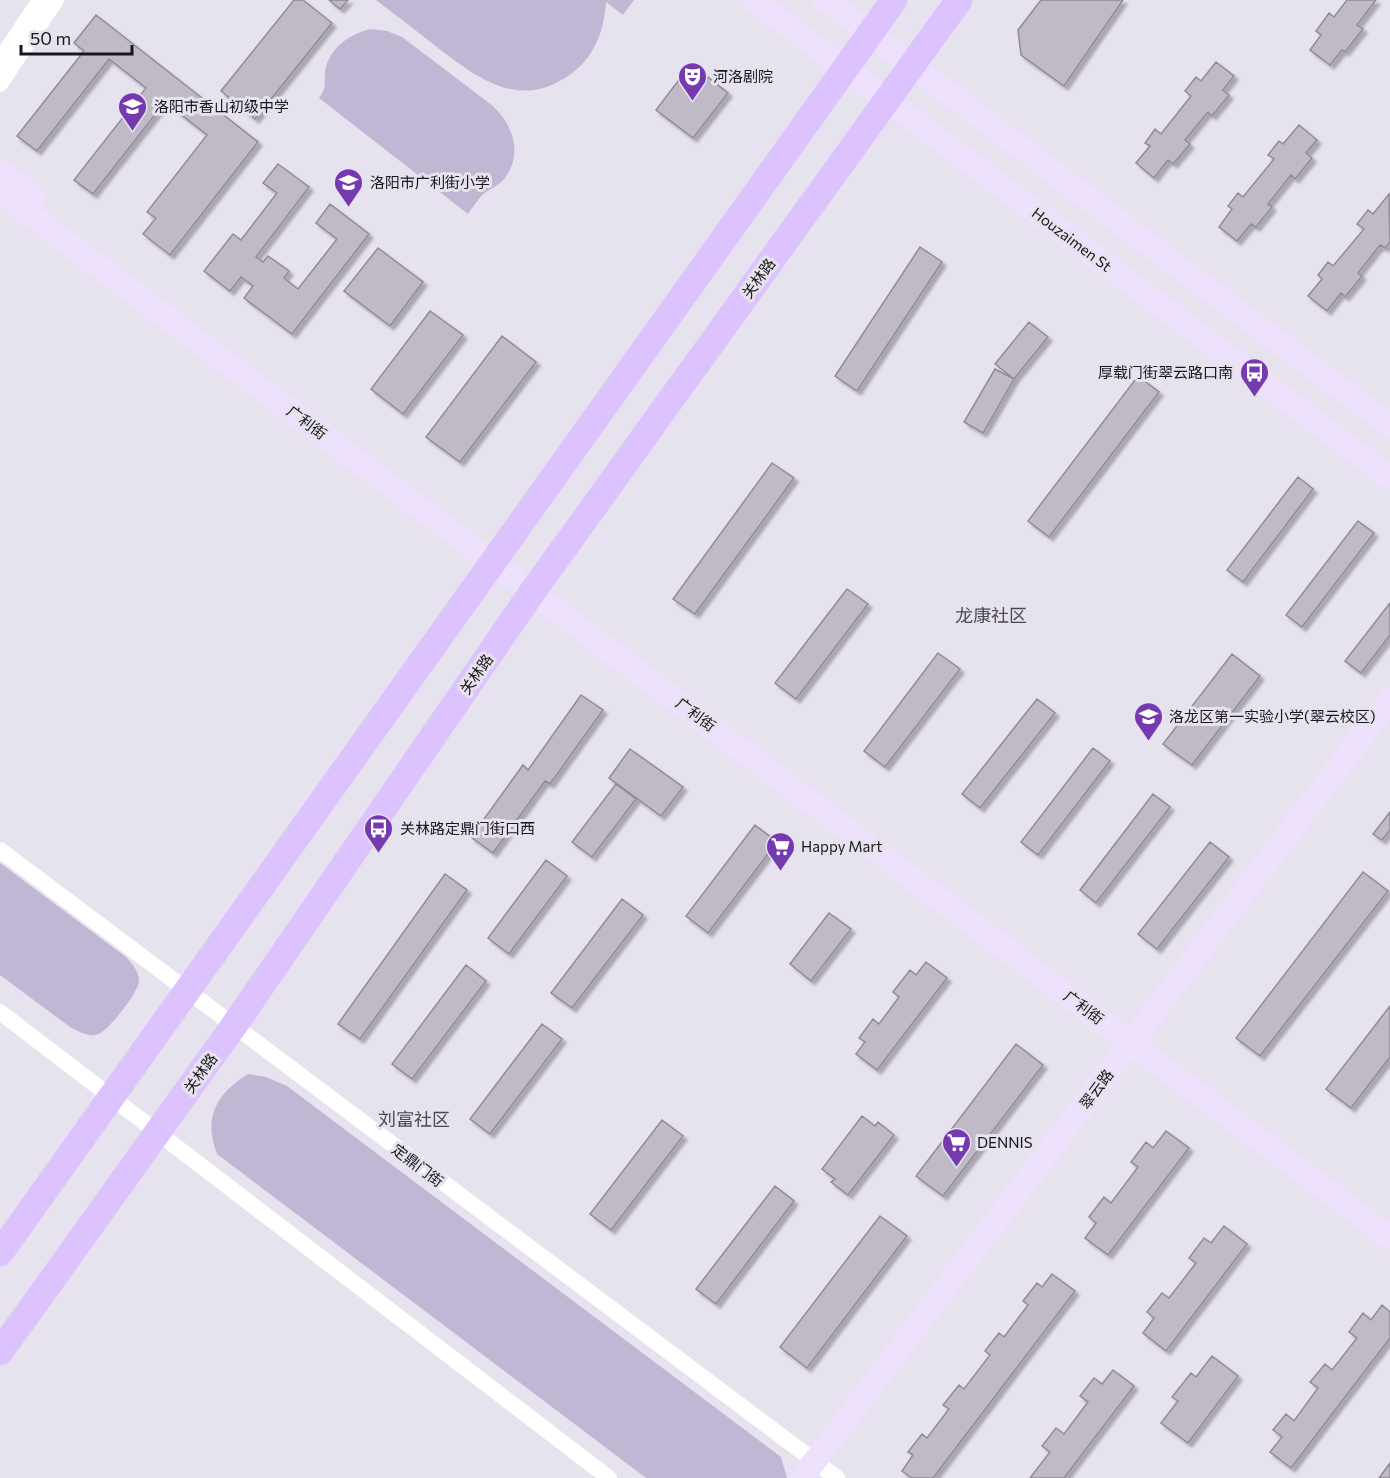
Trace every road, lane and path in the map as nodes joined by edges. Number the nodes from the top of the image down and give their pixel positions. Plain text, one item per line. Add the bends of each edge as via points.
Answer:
1 (40, 0) edge
2 (56, 0) edge
3 (754, 0) edge
4 (825, 0) edge
5 (894, 0) edge
6 (959, 0) edge
7 (870, 34) junction
8 (0, 60) edge
9 (912, 67) junction
10 (845, 69) junction
11 (0, 84) edge
12 (887, 100) junction
13 (0, 171) edge
14 (0, 192) edge
15 (1390, 426) edge
16 (1390, 478) edge
17 (498, 556) junction
18 (537, 585) junction
19 (1390, 699) edge
20 (1390, 722) edge
21 (0, 850) edge
22 (185, 991) junction
23 (0, 1012) edge
24 (233, 1027) junction
25 (1140, 1040) junction
26 (111, 1096) junction
27 (158, 1132) junction
28 (1390, 1218) edge
29 (1390, 1239) edge
30 (0, 1253) edge
31 (0, 1352) edge
32 (821, 1473) edge
33 (609, 1478) edge

1 - 8 street
2 - 11 street
3 - 10 street, Houzaimen St
4 - 7 street
5 - 7 main road
6 - 9 main road, 关林路
7 - 9 street
7 - 10 main road
9 - 12 main road, 关林路
9 - 15 street
10 - 12 street, Houzaimen St
10 - 17 main road
12 - 16 street, Houzaimen St
12 - 18 main road, 关林路
13 - 17 street, 广利街
14 - 17 street, 广利街
17 - 18 street, 广利街
17 - 22 main road
18 - 24 main road, 关林路
18 - 25 street, 广利街
19 - 25 street, 翠云路
20 - 25 street, 翠云路
21 - 22 street, 定鼎门街
22 - 24 street, 定鼎门街
22 - 26 main road
23 - 26 street
24 - 27 main road, 关林路
24 - 32 street, 定鼎门街
25 - 28 street, 广利街
25 - 29 street, 广利街
25 - 32 street, 翠云路
26 - 27 street
26 - 30 main road
27 - 31 main road, 关林路
27 - 33 street

